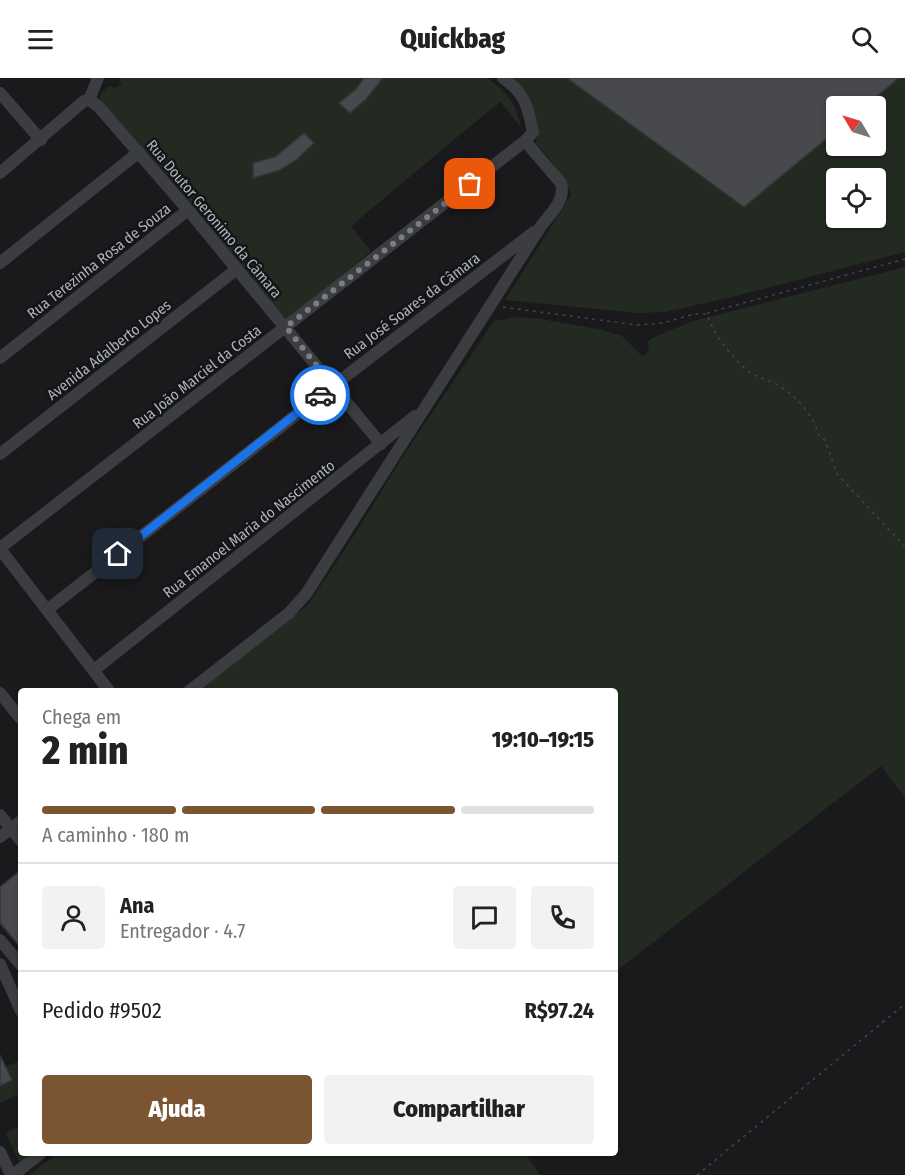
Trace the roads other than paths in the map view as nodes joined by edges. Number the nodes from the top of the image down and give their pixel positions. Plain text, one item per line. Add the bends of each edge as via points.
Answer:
1 (98, 78) edge
2 (503, 78) edge
3 (0, 93) edge
4 (89, 100) junction
5 (40, 140) junction
6 (525, 141) junction
7 (138, 152) junction
8 (0, 173) edge
9 (189, 210) junction
10 (541, 226) junction
11 (0, 263) edge
12 (237, 269) junction
13 (286, 327) junction
14 (0, 358) edge
15 (333, 386) junction
16 (422, 411) junction
17 (381, 444) junction
18 (0, 454) edge
19 (0, 549) edge
20 (47, 610) junction
21 (94, 670) junction
22 (107, 688) edge
23 (193, 688) edge
24 (0, 693) edge
25 (18, 715) edge
26 (0, 814) edge
27 (16, 825) edge
28 (0, 837) edge
29 (0, 940) edge
30 (18, 961) edge
31 (0, 963) edge
32 (18, 1004) edge
33 (0, 1152) edge
34 (37, 1156) edge
35 (12, 1175) edge

1 - 4 street
2 - 6 street via 516,87 528,108 534,132
3 - 5 street
4 - 5 street
4 - 7 street, Rua Doutor Geronimo da Câmara
5 - 8 street
6 - 10 street via 561,183 563,191 563,198
6 - 13 street, Rua João Marciel da Costa
7 - 9 street, Rua Doutor Geronimo da Câmara
7 - 11 street
9 - 12 street, Rua Doutor Geronimo da Câmara
9 - 14 street, Rua Terezinha Rosa de Souza
10 - 15 street, Rua José Soares da Câmara
10 - 16 street
12 - 13 street, Rua Doutor Geronimo da Câmara
12 - 18 street, Avenida Adalberto Lopes
13 - 15 street, Rua Doutor Geronimo da Câmara
13 - 19 street, Rua João Marciel da Costa
15 - 17 street, Rua Doutor Geronimo da Câmara
15 - 20 street, Rua José Soares da Câmara
16 - 17 street, Rua Emanoel Maria do Nascimento
16 - 23 street via 306,594 289,613
17 - 21 street, Rua Emanoel Maria do Nascimento
19 - 20 street
20 - 21 street
21 - 22 street
24 - 25 street
26 - 27 street
27 - 28 street
29 - 30 street
31 - 32 street
33 - 35 street
34 - 35 street

